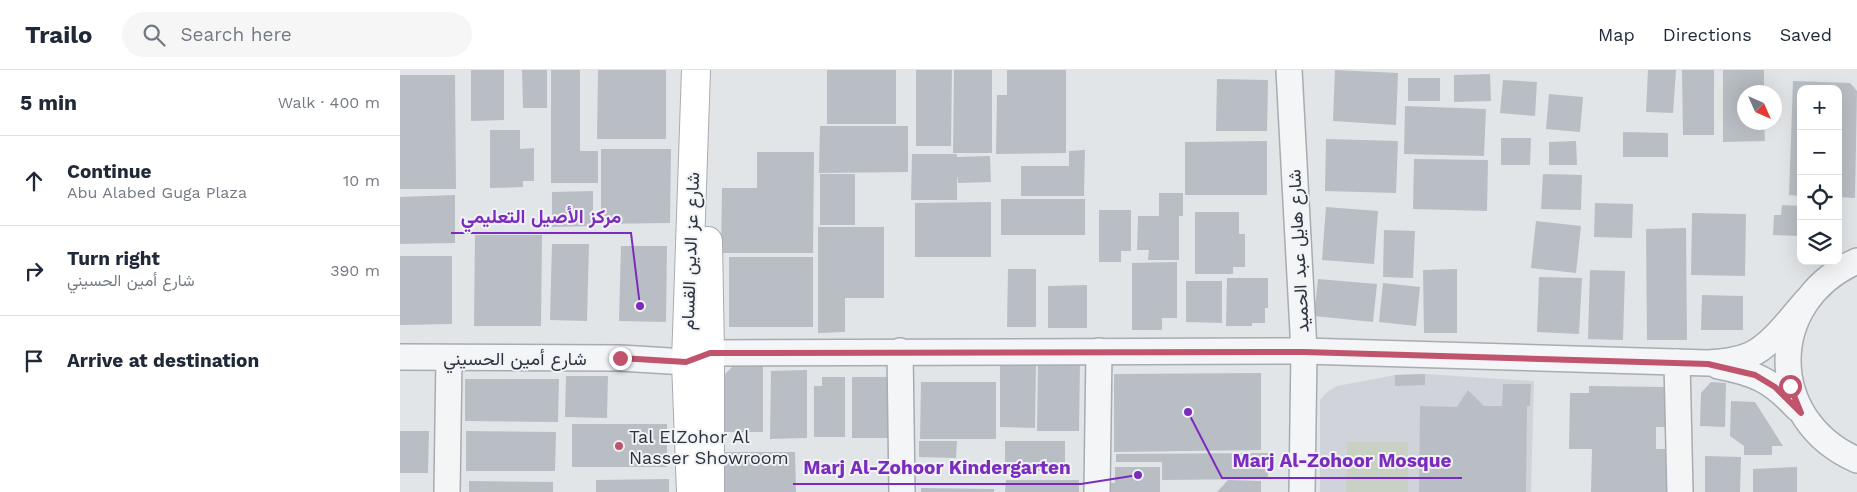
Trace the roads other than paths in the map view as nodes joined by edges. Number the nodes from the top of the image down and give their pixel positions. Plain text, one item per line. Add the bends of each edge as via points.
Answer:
1 (696, 70) edge
2 (709, 70) edge
3 (1289, 70) edge
4 (1857, 248) edge
5 (1857, 261) edge
6 (1834, 273) junction
7 (1806, 301) junction
8 (1099, 351) junction
9 (900, 352) junction
10 (1304, 352) junction
11 (400, 357) edge
12 (449, 358) junction
13 (698, 358) junction
14 (1677, 362) junction
15 (1708, 364) junction
16 (1801, 413) junction
17 (1828, 444) junction
18 (1857, 460) edge
19 (1857, 471) edge
20 (447, 492) edge
21 (691, 492) edge
22 (710, 492) edge
23 (902, 492) edge
24 (1097, 492) edge
25 (1302, 492) edge
26 (1680, 492) edge

1 - 13 main road, شارع عز الدين القسام
2 - 13 main road, شارع عز الدين القسام via 707,201
3 - 10 street, شارع هايل عبد الحميد
4 - 6 street
5 - 6 street
6 - 7 street
7 - 15 street, شارع أمين الحسيني via 1766,344 1752,354
7 - 16 street via 1793,325 1787,354 1790,386
8 - 9 street, شارع أمين الحسيني
8 - 10 street, شارع أمين الحسيني
8 - 24 street
9 - 13 street, شارع أمين الحسيني
9 - 23 street
10 - 14 street, شارع أمين الحسيني
10 - 25 street, شارع هايل عبد الحميد
11 - 12 street, شارع أمين الحسيني
12 - 13 street, شارع أمين الحسيني
12 - 20 street
13 - 21 main road, شارع عز الدين القسام
13 - 22 main road, شارع عز الدين القسام
14 - 15 street, شارع أمين الحسيني
14 - 26 street
15 - 16 street, شارع أمين الحسيني via 1755,375 1775,387
16 - 17 street
17 - 18 street
17 - 19 street

